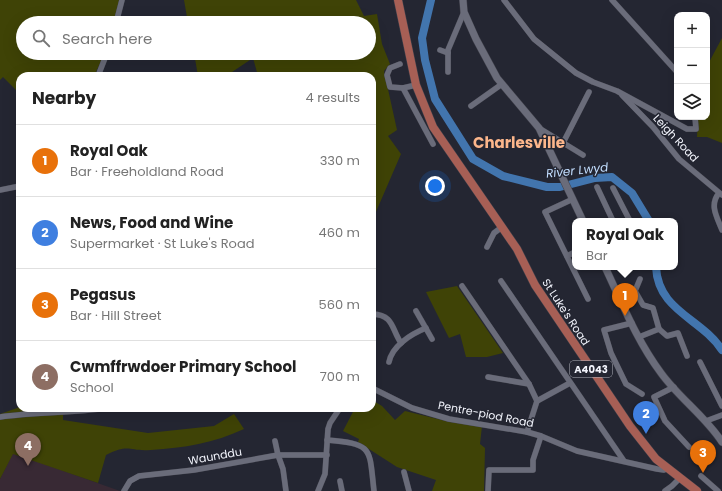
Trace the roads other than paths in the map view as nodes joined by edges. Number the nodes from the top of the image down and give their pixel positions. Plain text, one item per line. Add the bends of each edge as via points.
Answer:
1 (122, 0) edge
2 (398, 0) edge
3 (463, 0) edge
4 (504, 0) edge
5 (612, 0) edge
6 (464, 12) junction
7 (118, 16) edge
8 (440, 50) dead end
9 (448, 53) junction
10 (104, 60) edge
11 (400, 64) dead end
12 (674, 69) edge
13 (100, 72) edge
14 (448, 72) dead end
15 (502, 84) junction
16 (416, 85) junction
17 (403, 88) junction
18 (617, 91) junction
19 (589, 92) dead end
20 (471, 106) dead end
21 (695, 120) edge
22 (538, 128) junction
23 (562, 143) junction
24 (433, 144) dead end
25 (583, 156) dead end
26 (16, 187) edge
27 (596, 187) dead end
28 (613, 188) dead end
29 (0, 190) edge
30 (720, 194) edge
31 (573, 200) junction
32 (582, 218) edge
33 (612, 218) edge
34 (628, 218) edge
35 (502, 227) junction
36 (722, 230) edge
37 (487, 247) dead end
38 (572, 254) edge
39 (567, 256) junction
40 (572, 266) edge
41 (574, 270) edge
42 (606, 270) edge
43 (640, 279) dead end
44 (501, 281) dead end
45 (462, 286) dead end
46 (588, 299) dead end
47 (416, 311) dead end
48 (376, 315) edge
49 (632, 323) junction
50 (426, 328) junction
51 (659, 329) junction
52 (639, 337) junction
53 (432, 339) dead end
54 (402, 343) junction
55 (687, 356) dead end
56 (389, 362) dead end
57 (700, 362) dead end
58 (488, 378) dead end
59 (570, 383) junction
60 (529, 384) junction
61 (674, 387) junction
62 (376, 390) edge
63 (642, 394) dead end
64 (538, 401) junction
65 (722, 406) edge
66 (70, 412) edge
67 (337, 412) edge
68 (722, 415) edge
69 (0, 417) edge
70 (706, 421) junction
71 (526, 432) junction
72 (541, 436) junction
73 (327, 440) junction
74 (275, 441) dead end
75 (722, 442) edge
76 (689, 447) dead end
77 (278, 454) junction
78 (327, 455) junction
79 (624, 461) junction
80 (667, 468) junction
81 (404, 472) dead end
82 (701, 476) dead end
83 (680, 478) junction
84 (340, 481) dead end
85 (694, 489) edge
86 (124, 491) edge
87 (286, 491) edge
88 (319, 491) edge
89 (343, 491) edge
90 (374, 491) edge
91 (409, 491) edge
92 (488, 491) edge
93 (665, 491) edge
94 (718, 491) edge

1 - 7 street
2 - 16 main road, A4043
3 - 6 main road
4 - 18 street via 534,39 576,73
5 - 12 street
6 - 9 street
6 - 15 main road
8 - 9 street
9 - 14 street
10 - 13 street
11 - 17 street via 390,68 387,75 390,87
15 - 20 street
15 - 22 main road
16 - 17 street
16 - 35 main road, A4043 via 433,127
17 - 24 street
18 - 21 street via 687,129 696,129
18 - 30 street, Leigh Road via 653,127 679,159
19 - 23 street
22 - 23 street
22 - 31 main road
23 - 25 street
26 - 29 street
27 - 33 street
28 - 34 street
30 - 36 street via 714,199 714,209
31 - 32 main road
31 - 39 street via 544,212
35 - 37 street via 494,233
35 - 80 main road, St Luke's Road / A4043 via 517,249 535,285 593,374 630,426 656,459
38 - 39 street
39 - 40 street
41 - 46 street
42 - 49 main road
43 - 51 street via 635,291 643,305 653,308
44 - 59 street
45 - 60 street
47 - 50 street
48 - 54 street via 390,320
49 - 52 main road
49 - 63 street via 604,330 611,353 626,384
50 - 53 street
50 - 54 street
51 - 52 street
51 - 55 street via 667,336 678,333
52 - 61 main road via 661,374
54 - 56 street via 391,354
57 - 65 street
58 - 60 street
59 - 64 street
59 - 79 street
60 - 64 street
61 - 70 main road
61 - 76 street via 654,397 665,421
62 - 71 street, Pentre-piod Road via 412,408 449,419
64 - 71 street
66 - 69 street
67 - 73 street via 330,422
68 - 70 street
70 - 75 main road
71 - 72 street, Pentre-piod Road
72 - 79 street, Pentre-piod Road via 577,451
72 - 92 street via 533,460 533,470 488,470
73 - 78 street
73 - 90 street via 345,442 365,449 370,455
74 - 77 street
77 - 78 street, Waunddu
77 - 86 street, Waunddu via 194,470 139,476 130,481
77 - 87 street
78 - 88 street via 325,474
79 - 80 street, Pentre-piod Road via 657,470
80 - 83 main road, St Luke's Road / A4043
81 - 91 street
82 - 94 street
83 - 85 main road, St Luke's Road / A4043
83 - 93 street
84 - 89 street

